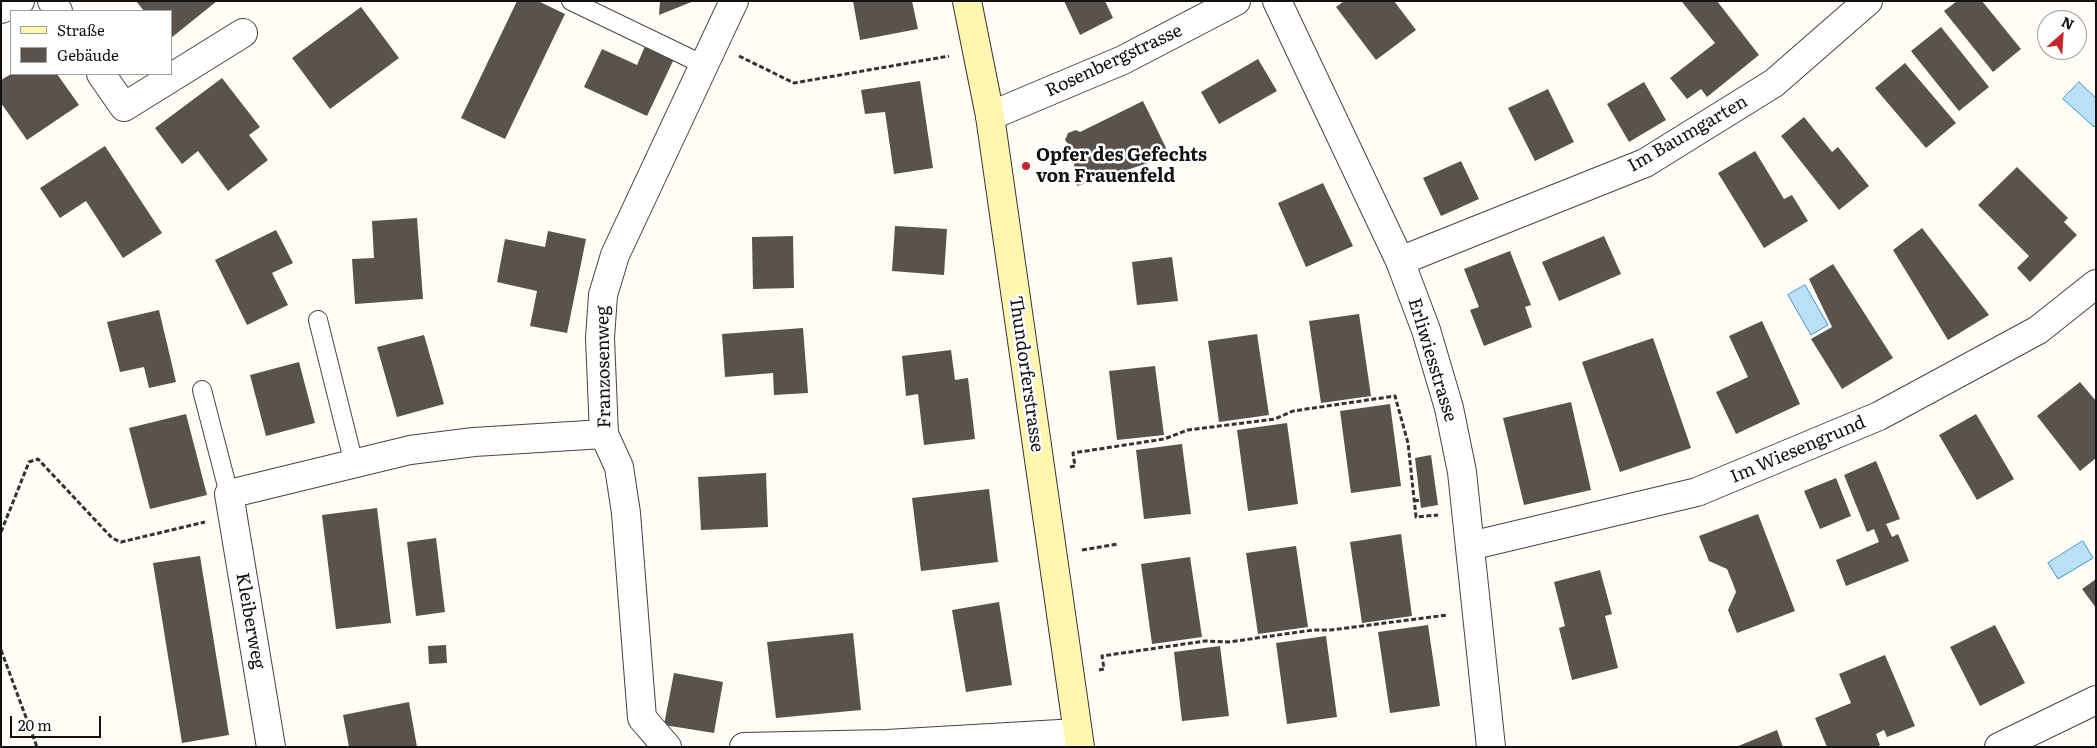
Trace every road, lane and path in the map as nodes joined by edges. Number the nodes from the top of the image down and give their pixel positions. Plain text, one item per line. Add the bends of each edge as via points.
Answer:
1 (20, 1) edge
2 (571, 1) edge
3 (734, 1) edge
4 (967, 1) edge
5 (1236, 1) edge
6 (1277, 1) edge
7 (1868, 1) edge
8 (1, 9) edge
9 (243, 32) dead end
10 (709, 55) junction
11 (949, 56) dead end
12 (102, 75) edge
13 (990, 116) junction
14 (1400, 261) junction
15 (2096, 284) edge
16 (318, 320) dead end
17 (202, 390) dead end
18 (604, 434) junction
19 (354, 464) junction
20 (1040, 470) junction
21 (1420, 500) dead end
22 (1414, 501) junction
23 (231, 505) junction
24 (1466, 511) junction
25 (1, 532) edge
26 (1118, 544) dead end
27 (1470, 546) junction
28 (1087, 549) dead end
29 (1477, 611) junction
30 (1, 650) edge
31 (1069, 674) junction
32 (2096, 700) edge
33 (1079, 740) edge
34 (37, 747) edge
35 (271, 747) edge
36 (667, 747) edge
37 (744, 747) edge
38 (1491, 747) edge
39 (1999, 747) edge

1 - 8 street
2 - 10 lane
3 - 10 street, Franzosenweg
4 - 13 street, Thundorferstrasse
5 - 13 street, Rosenbergstrasse via 1123,60
6 - 14 street, Erliwiesstrasse
7 - 14 street, Im Baumgarten via 1774,83 1645,163
9 - 12 street via 124,107
10 - 11 path via 794,83
10 - 18 street, Franzosenweg via 615,255 603,295 600,338
13 - 20 street, Thundorferstrasse
14 - 24 street, Erliwiesstrasse via 1426,330 1449,408
15 - 27 street, Im Wiesengrund via 2038,330 1870,420 1697,492
16 - 19 lane
17 - 23 lane, Kleiberweg
18 - 19 street via 474,442 410,450
18 - 36 street, Franzosenweg via 619,467 626,513 642,718
19 - 23 street
20 - 22 path via 1075,466 1073,453 1164,439 1188,430 1275,419 1293,411 1395,396 1408,443
20 - 31 street, Thundorferstrasse
21 - 22 path
22 - 24 path via 1416,517
23 - 25 path via 121,542 112,538 38,459 29,462
23 - 35 street, Kleiberweg
24 - 27 street, Erliwiesstrasse
26 - 28 path
27 - 29 street, Erliwiesstrasse
29 - 31 path via 1229,642 1205,641 1102,656 1104,670
29 - 38 street, Erliwiesstrasse
30 - 34 path
31 - 33 street, Thundorferstrasse
32 - 39 street
33 - 37 street

